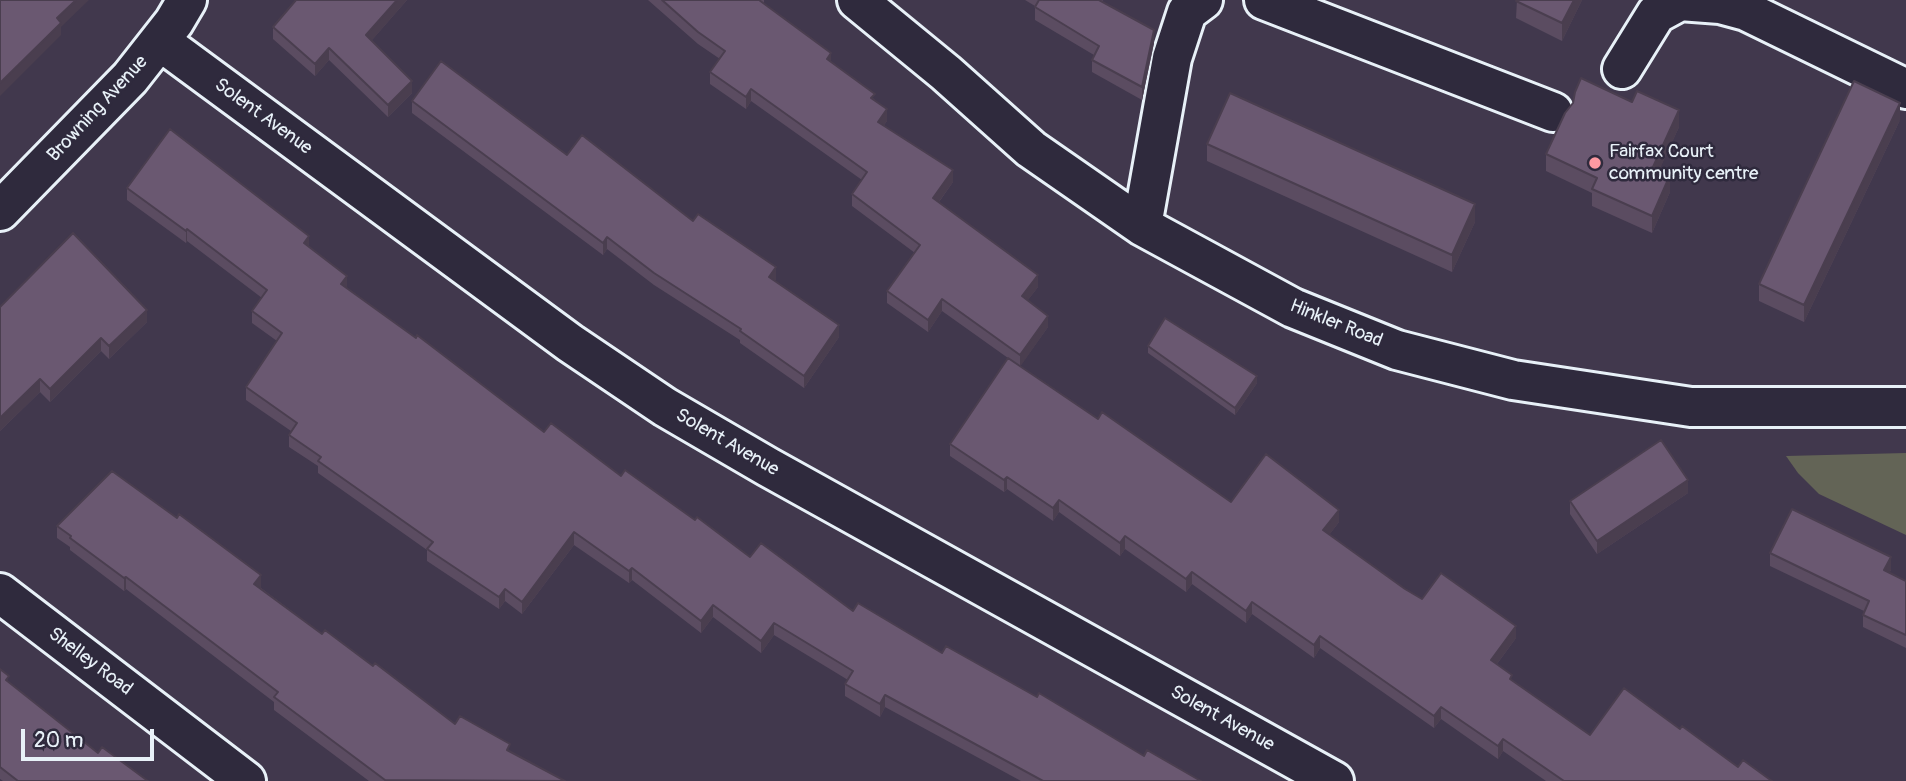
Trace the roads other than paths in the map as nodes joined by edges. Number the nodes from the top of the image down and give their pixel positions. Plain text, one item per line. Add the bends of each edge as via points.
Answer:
1 (187, 0) edge
2 (857, 0) edge
3 (1203, 0) edge
4 (1264, 0) edge
5 (160, 41) junction
6 (1622, 69) dead end
7 (1906, 89) edge
8 (1553, 112) dead end
9 (0, 211) edge
10 (1142, 226) junction
11 (1906, 407) edge
12 (0, 593) edge
13 (246, 781) edge
14 (1334, 781) edge

1 - 5 street, Browning Avenue
2 - 10 street, Hinkler Road via 1031,149
3 - 10 street via 1187,12 1172,58
4 - 8 street
5 - 9 street, Browning Avenue via 92,119
5 - 14 street, Solent Avenue via 570,343 665,407
6 - 7 street via 1656,15 1680,1 1746,11
10 - 11 street, Hinkler Road via 1293,308 1397,350 1513,380 1691,407
12 - 13 street, Shelley Road

